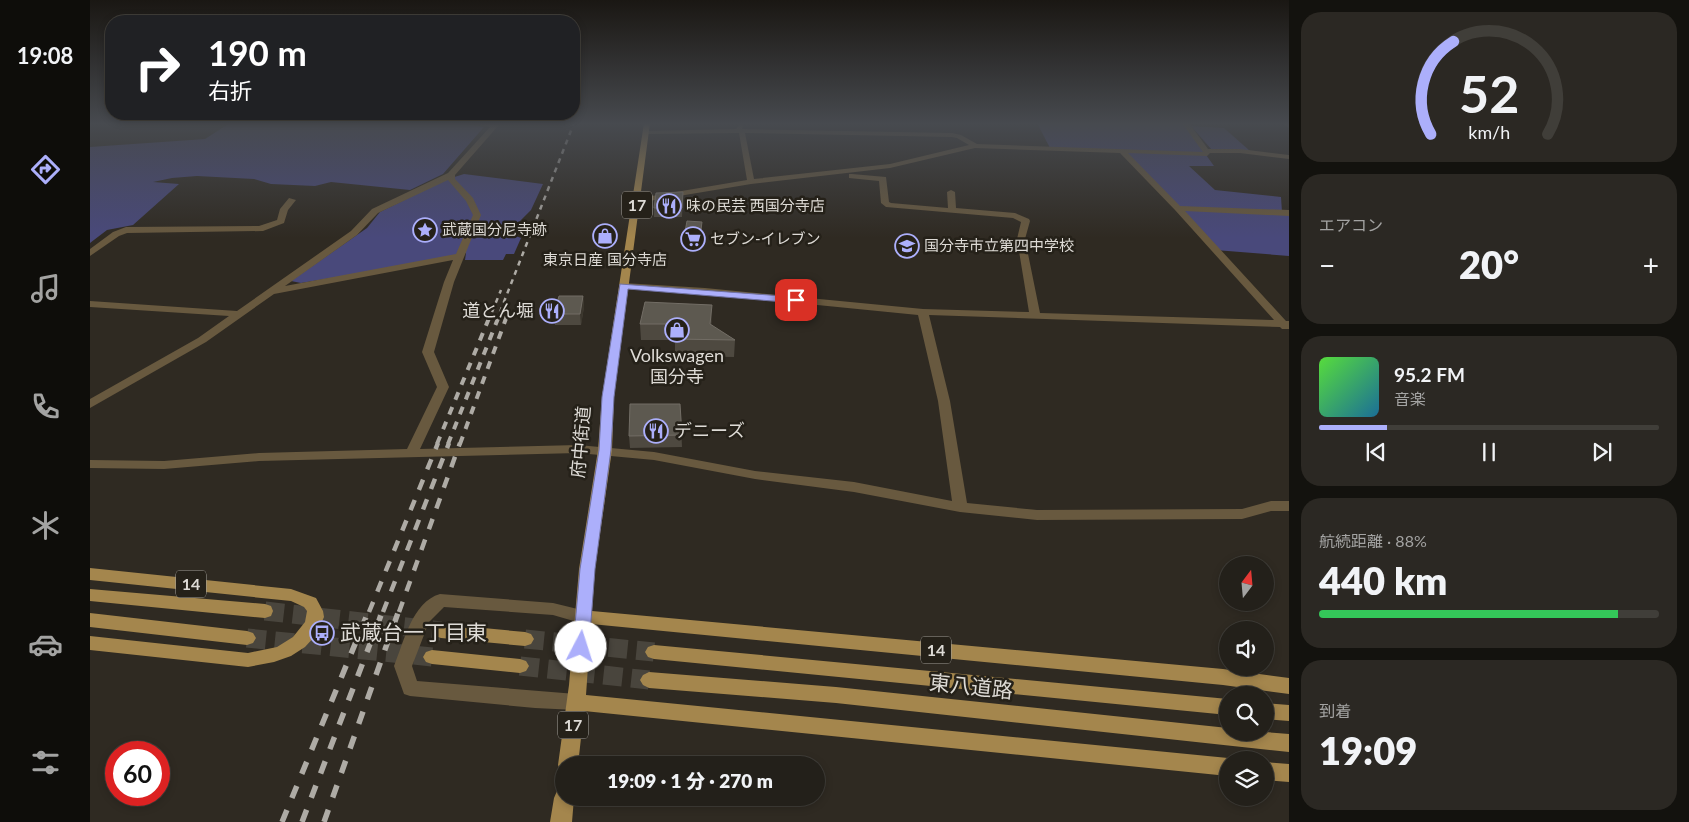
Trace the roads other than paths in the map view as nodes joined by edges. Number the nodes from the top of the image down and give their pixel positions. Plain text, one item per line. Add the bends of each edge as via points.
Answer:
1 (463, 161) edge
2 (642, 161) edge
3 (747, 161) edge
4 (910, 161) edge
5 (1132, 161) edge
6 (823, 174) junction
7 (450, 175) junction
8 (751, 182) junction
9 (951, 192) dead end
10 (292, 200) dead end
11 (637, 201) junction
12 (1178, 208) junction
13 (952, 210) junction
14 (1289, 213) edge
15 (90, 254) edge
16 (461, 256) junction
17 (624, 286) junction
18 (273, 291) junction
19 (90, 304) edge
20 (923, 312) junction
21 (240, 314) junction
22 (1035, 315) junction
23 (1287, 326) edge
24 (90, 404) edge
25 (605, 450) junction
26 (412, 452) junction
27 (90, 464) edge
28 (1289, 506) edge
29 (960, 507) junction
30 (90, 574) edge
31 (90, 595) edge
32 (265, 611) tunnel mouth
33 (584, 617) junction
34 (90, 620) edge
35 (441, 631) tunnel mouth
36 (247, 638) tunnel mouth
37 (524, 639) tunnel mouth
38 (90, 643) edge
39 (654, 652) tunnel mouth
40 (432, 657) tunnel mouth
41 (520, 666) tunnel mouth
42 (649, 680) tunnel mouth
43 (1289, 686) edge
44 (576, 702) junction
45 (1219, 706) edge
46 (1274, 712) edge
47 (1289, 713) edge
48 (1289, 743) edge
49 (569, 756) edge
50 (1219, 766) edge
51 (1274, 772) edge
52 (1289, 773) edge
53 (563, 806) edge
54 (561, 822) edge

1 - 7 street
2 - 11 main road, 府中街道 / 17
3 - 8 street
4 - 6 street
5 - 12 street
6 - 8 street
6 - 13 street via 882,179 884,203 890,205
7 - 16 street via 477,212
7 - 18 street via 375,211 354,233
8 - 11 street
9 - 13 street
10 - 15 street via 284,209 281,221 260,229 126,230
11 - 17 main road, 府中街道 / 17
12 - 14 street
12 - 23 street
13 - 22 street via 1015,216 1026,221 1021,239
16 - 18 street
16 - 26 street via 449,282 428,352 443,387
17 - 20 street
17 - 25 main road, 府中街道 / 17 via 608,397
18 - 21 street
19 - 21 street
20 - 22 street
20 - 29 street via 944,400
21 - 24 street via 202,340
22 - 23 street
25 - 26 street
25 - 29 street via 755,475 854,487
25 - 33 main road, 府中街道 / 17 via 587,569
26 - 27 street via 259,457 164,465
28 - 29 street via 1271,506 1242,514 1037,515
30 - 38 main road, 14 via 291,594 305,599 315,609 310,628 290,649 248,660
31 - 32 main road, 14
33 - 43 main road, 14 via 1213,676
33 - 44 main road, 府中街道 / 17
33 - 44 street via 554,609 440,600 422,618 403,666 410,688
34 - 36 main road
35 - 37 main road
39 - 45 main road, 東八道路 / 14
40 - 41 main road
42 - 48 main road, 東八道路 via 836,695
44 - 49 main road, 府中街道 / 17
44 - 50 main road
46 - 47 main road
51 - 52 main road
53 - 54 main road

